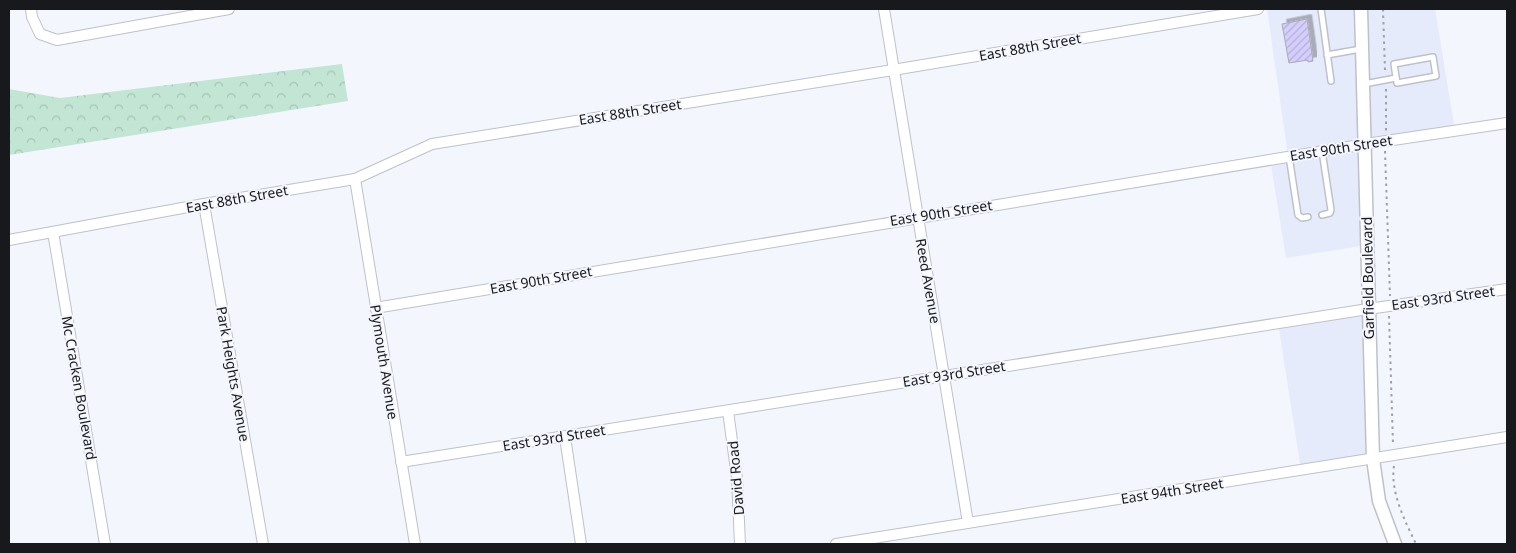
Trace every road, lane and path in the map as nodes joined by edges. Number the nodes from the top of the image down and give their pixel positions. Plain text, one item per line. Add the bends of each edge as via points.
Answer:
1 (31, 9) edge
2 (229, 9) edge
3 (884, 9) edge
4 (1258, 9) edge
5 (1321, 9) edge
6 (1361, 9) edge
7 (1383, 9) edge
8 (183, 13) edge
9 (1363, 49) junction
10 (1327, 54) junction
11 (894, 70) junction
12 (1396, 78) junction
13 (1385, 80) junction
14 (1331, 81) dead end
15 (1364, 84) junction
16 (1507, 123) edge
17 (1386, 124) dead end
18 (1366, 144) junction
19 (1322, 151) junction
20 (1385, 151) dead end
21 (1288, 156) junction
22 (354, 179) junction
23 (204, 204) junction
24 (1322, 215) dead end
25 (917, 217) junction
26 (1308, 218) dead end
27 (53, 232) junction
28 (9, 240) edge
29 (1390, 288) dead end
30 (1507, 289) edge
31 (375, 308) junction
32 (1368, 309) junction
33 (1389, 315) dead end
34 (944, 376) junction
35 (728, 411) junction
36 (564, 436) junction
37 (1507, 437) edge
38 (1392, 439) dead end
39 (1373, 459) junction
40 (401, 462) junction
41 (1394, 467) dead end
42 (968, 523) junction
43 (105, 544) edge
44 (263, 544) edge
45 (415, 544) edge
46 (581, 544) edge
47 (740, 544) edge
48 (836, 544) edge
49 (1395, 544) edge
50 (1416, 544) edge

1 - 8 street via 40,34 57,40
2 - 8 street
3 - 11 street, Reed Avenue
4 - 11 street, East 88th Street
5 - 10 lane
6 - 9 street, Garfield Boulevard
7 - 13 path
9 - 10 lane
9 - 15 street, Garfield Boulevard
10 - 14 lane
11 - 22 street, East 88th Street via 432,144
11 - 25 street, Reed Avenue
12 - 12 lane via 1396,83 1436,76 1433,57 1394,64
12 - 13 lane
13 - 15 lane
13 - 17 path
15 - 18 street, Garfield Boulevard
16 - 18 street, East 90th Street
18 - 19 street, East 90th Street
18 - 32 street, Garfield Boulevard
19 - 21 street, East 90th Street
19 - 24 lane via 1331,210
20 - 29 path
21 - 25 street, East 90th Street
21 - 26 lane via 1298,215
22 - 23 street, East 88th Street
22 - 31 street, Plymouth Avenue
23 - 27 street, East 88th Street
23 - 44 street, Park Heights Avenue
25 - 31 street, East 90th Street
25 - 34 street, Reed Avenue
27 - 28 street, East 88th Street
27 - 43 street, Mc Cracken Boulevard
30 - 32 street, East 93rd Street
31 - 40 street, Plymouth Avenue
32 - 34 street, East 93rd Street
32 - 39 street, Garfield Boulevard
33 - 38 path
34 - 35 street, East 93rd Street
34 - 42 street, Reed Avenue
35 - 36 street, East 93rd Street
35 - 47 street, David Road via 737,478
36 - 40 street, East 93rd Street
36 - 46 street
37 - 39 street, East 94th Street
39 - 42 street, East 94th Street
39 - 49 street, Garfield Boulevard via 1380,501
40 - 45 street, Plymouth Avenue
41 - 50 path via 1392,474 1402,515
42 - 48 street, East 94th Street

